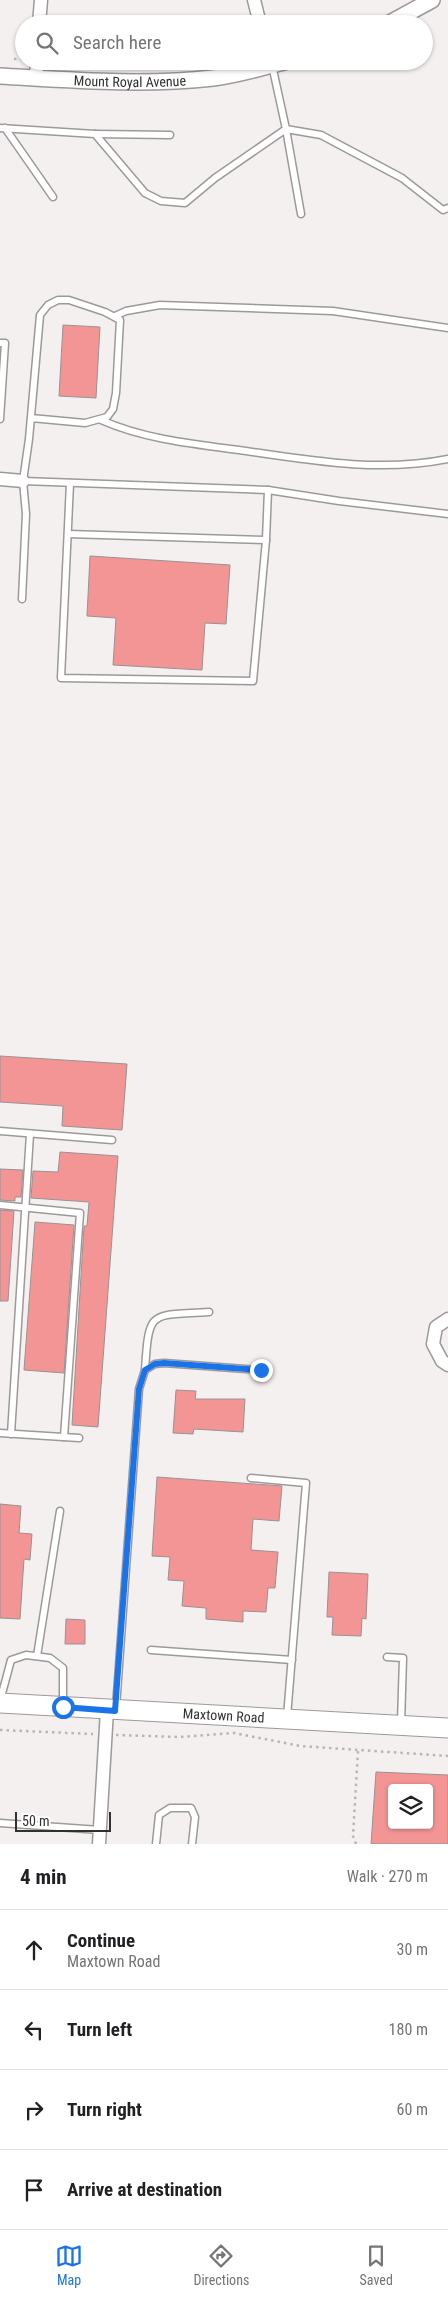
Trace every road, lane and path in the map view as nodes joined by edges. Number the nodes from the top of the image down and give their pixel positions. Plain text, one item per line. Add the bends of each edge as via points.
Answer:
1 (41, 0) edge
2 (254, 0) edge
3 (432, 0) edge
4 (40, 15) edge
5 (258, 15) edge
6 (404, 15) edge
7 (36, 70) edge
8 (243, 70) edge
9 (273, 70) edge
10 (0, 76) edge
11 (36, 78) junction
12 (2, 128) edge
13 (286, 129) junction
14 (95, 134) junction
15 (170, 135) dead end
16 (53, 197) dead end
17 (448, 208) edge
18 (301, 214) dead end
19 (115, 316) junction
20 (448, 328) edge
21 (0, 343) edge
22 (31, 418) junction
23 (0, 419) edge
24 (101, 420) junction
25 (448, 459) edge
26 (0, 479) edge
27 (23, 481) junction
28 (70, 483) junction
29 (268, 490) junction
30 (448, 514) edge
31 (68, 534) junction
32 (266, 540) junction
33 (22, 600) dead end
34 (0, 1131) edge
35 (30, 1134) junction
36 (112, 1140) dead end
37 (0, 1205) edge
38 (25, 1207) junction
39 (209, 1312) dead end
40 (448, 1319) edge
41 (448, 1365) edge
42 (145, 1370) junction
43 (261, 1370) dead end
44 (0, 1433) edge
45 (11, 1434) junction
46 (64, 1437) junction
47 (79, 1438) dead end
48 (251, 1478) dead end
49 (60, 1511) dead end
50 (151, 1650) dead end
51 (37, 1656) junction
52 (387, 1657) dead end
53 (292, 1660) junction
54 (0, 1702) edge
55 (63, 1707) junction
56 (111, 1710) junction
57 (287, 1720) junction
58 (401, 1726) junction
59 (448, 1728) edge
60 (0, 1730) edge
61 (106, 1734) junction
62 (358, 1751) junction
63 (448, 1756) edge
64 (0, 1823) edge
65 (100, 1830) junction
66 (99, 1844) edge
67 (156, 1844) edge
68 (192, 1844) edge
69 (356, 1844) edge

1 - 4 street
2 - 5 street
3 - 6 street
7 - 11 street
8 - 11 street, Mount Royal Avenue via 168,82
9 - 13 lane
10 - 11 street, Mount Royal Avenue
12 - 14 lane
12 - 16 lane
13 - 14 lane via 185,203 161,201 145,193
13 - 17 lane via 321,135 402,178 443,210
13 - 18 lane
14 - 15 lane
19 - 20 lane via 126,311 170,305 333,311
19 - 22 lane via 68,300 48,305 40,315
19 - 24 lane via 120,320 116,394 113,409
21 - 23 lane via 5,343
22 - 24 lane via 85,423
22 - 27 lane
24 - 25 lane via 134,433 306,460 390,466
26 - 27 street
27 - 28 lane
27 - 33 lane via 26,514
28 - 29 lane
28 - 31 lane
29 - 30 lane
29 - 32 lane
31 - 32 lane
31 - 32 lane via 61,678 253,681
34 - 35 lane
35 - 36 lane
35 - 38 lane
37 - 38 lane
38 - 45 lane
38 - 46 lane via 80,1213
39 - 42 lane via 160,1315 152,1321 147,1333
40 - 41 street via 436,1327 432,1344
42 - 43 lane via 164,1363
42 - 56 lane via 139,1389
44 - 45 lane
45 - 46 lane
46 - 47 lane
48 - 53 lane via 306,1483
49 - 51 lane
50 - 53 lane
51 - 54 lane via 26,1655 11,1660
51 - 55 lane via 50,1658 63,1668
52 - 58 lane via 403,1658
53 - 57 lane
54 - 55 main road, Maxtown Road
55 - 56 main road, Maxtown Road
56 - 57 main road, Maxtown Road
56 - 61 street
57 - 58 main road, Maxtown Road
58 - 59 main road, Maxtown Road
60 - 61 path
61 - 62 path via 179,1737 234,1733 300,1746
61 - 65 street
62 - 63 path
62 - 69 path via 353,1836
64 - 65 lane
65 - 66 street
67 - 68 lane via 159,1815 170,1808 192,1808 195,1817

